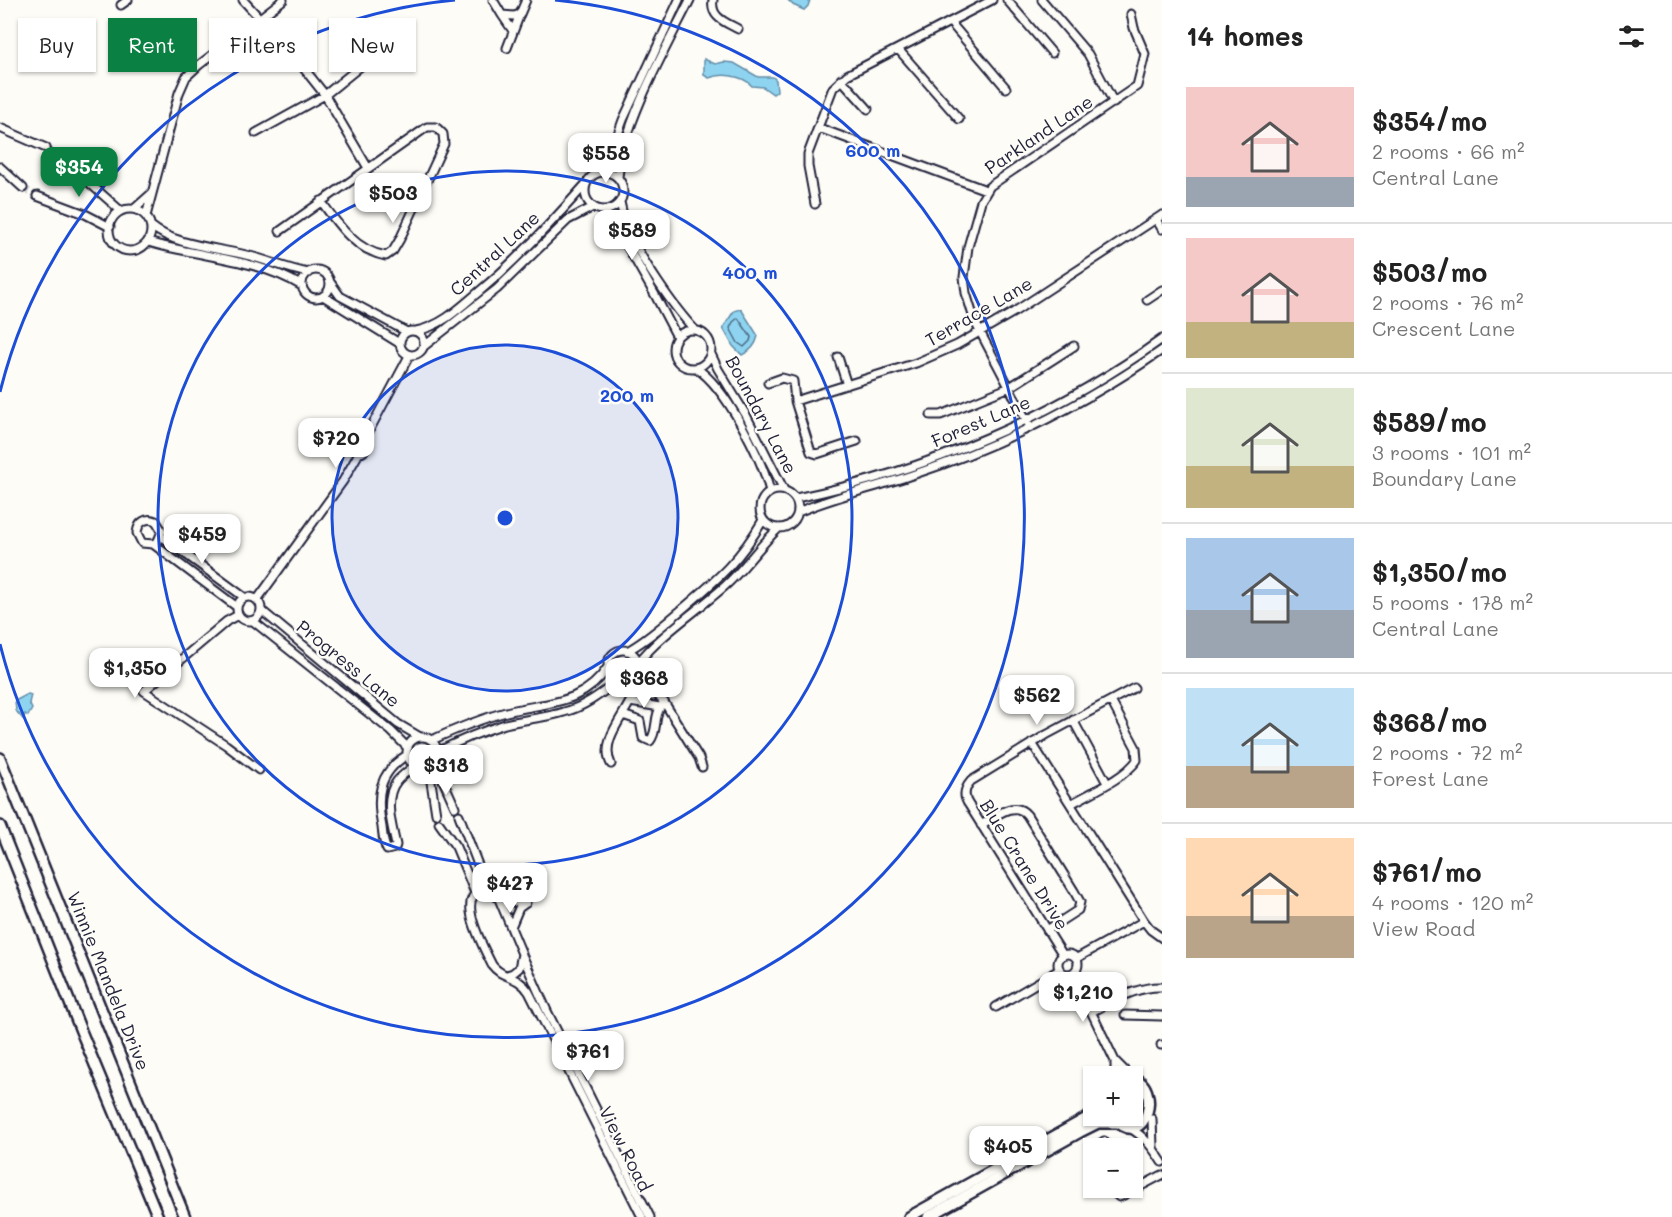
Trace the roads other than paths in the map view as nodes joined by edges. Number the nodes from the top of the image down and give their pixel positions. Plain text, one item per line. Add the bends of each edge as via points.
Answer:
1 (128, 0) edge
2 (243, 0) edge
3 (283, 0) edge
4 (493, 0) edge
5 (526, 0) edge
6 (679, 0) edge
7 (690, 0) edge
8 (713, 0) edge
9 (992, 0) edge
10 (1007, 0) edge
11 (1042, 0) edge
12 (121, 5) dead end
13 (520, 14) junction
14 (1131, 14) dead end
15 (502, 15) junction
16 (258, 18) edge
17 (260, 18) edge
18 (950, 22) junction
19 (738, 29) dead end
20 (513, 31) junction
21 (507, 48) dead end
22 (898, 50) junction
23 (1052, 53) dead end
24 (209, 57) edge
25 (307, 72) edge
26 (353, 72) edge
27 (841, 79) junction
28 (1006, 88) dead end
29 (325, 95) junction
30 (1114, 103) junction
31 (868, 109) dead end
32 (959, 119) dead end
33 (0, 128) edge
34 (819, 128) junction
35 (256, 133) dead end
36 (46, 148) tunnel mouth
37 (60, 157) tunnel mouth
38 (0, 167) edge
39 (369, 168) junction
40 (597, 173) junction
41 (618, 177) junction
42 (585, 185) junction
43 (23, 188) tunnel mouth
44 (986, 190) junction
45 (152, 193) junction
46 (37, 196) tunnel mouth
47 (321, 201) junction
48 (620, 202) junction
49 (815, 204) dead end
50 (593, 207) junction
51 (134, 209) junction
52 (121, 211) junction
53 (604, 211) junction
54 (146, 216) junction
55 (1159, 217) edge
56 (151, 226) junction
57 (110, 227) junction
58 (1162, 229) edge
59 (280, 231) dead end
60 (148, 242) junction
61 (308, 273) junction
62 (330, 282) junction
63 (302, 286) junction
64 (1162, 290) edge
65 (323, 296) junction
66 (1147, 300) dead end
67 (695, 330) junction
68 (407, 332) junction
69 (416, 332) junction
70 (981, 333) junction
71 (677, 337) junction
72 (1162, 339) edge
73 (399, 344) junction
74 (1074, 346) dead end
75 (423, 347) junction
76 (1162, 350) edge
77 (711, 354) junction
78 (409, 356) junction
79 (838, 357) dead end
80 (696, 368) junction
81 (768, 383) dead end
82 (847, 385) junction
83 (1010, 387) junction
84 (795, 401) junction
85 (931, 415) dead end
86 (1026, 418) junction
87 (1030, 427) junction
88 (857, 441) dead end
89 (784, 490) junction
90 (770, 491) junction
91 (796, 498) junction
92 (798, 512) junction
93 (763, 520) junction
94 (779, 528) junction
95 (161, 536) junction
96 (153, 544) junction
97 (244, 597) junction
98 (257, 600) junction
99 (261, 610) junction
100 (237, 611) junction
101 (253, 621) junction
102 (627, 651) junction
103 (608, 667) junction
104 (637, 668) junction
105 (629, 679) junction
106 (619, 680) junction
107 (1134, 688) dead end
108 (1111, 700) junction
109 (630, 702) junction
110 (662, 705) junction
111 (623, 715) junction
112 (1073, 720) junction
113 (420, 737) junction
114 (432, 740) junction
115 (1032, 743) junction
116 (407, 752) junction
117 (437, 752) junction
118 (0, 758) edge
119 (434, 760) junction
120 (611, 764) dead end
121 (415, 765) junction
122 (425, 766) junction
123 (702, 767) dead end
124 (259, 770) dead end
125 (1107, 783) junction
126 (1071, 804) junction
127 (455, 807) dead end
128 (436, 814) dead end
129 (459, 815) dead end
130 (439, 823) dead end
131 (981, 825) junction
132 (0, 826) edge
133 (489, 890) junction
134 (475, 893) junction
135 (499, 898) junction
136 (1144, 921) junction
137 (511, 927) junction
138 (1047, 930) junction
139 (1162, 938) edge
140 (522, 954) junction
141 (1064, 955) junction
142 (1077, 958) junction
143 (1059, 969) junction
144 (1073, 974) junction
145 (507, 975) junction
146 (1162, 987) edge
147 (996, 1007) dead end
148 (1091, 1012) junction
149 (1125, 1015) dead end
150 (1162, 1016) edge
151 (1115, 1061) junction
152 (1115, 1066) edge
153 (1120, 1066) edge
154 (1143, 1082) edge
155 (1152, 1119) junction
156 (1083, 1120) edge
157 (1092, 1126) edge
158 (1126, 1126) edge
159 (1130, 1128) junction
160 (1154, 1150) junction
161 (1162, 1162) edge
162 (1162, 1174) edge
163 (1143, 1184) edge
164 (158, 1217) edge
165 (185, 1217) edge
166 (642, 1217) edge
167 (650, 1217) edge
168 (909, 1217) edge
169 (928, 1217) edge

1 - 12 street
2 - 16 street
3 - 17 street
4 - 15 street
5 - 13 street
6 - 40 street via 609,159
7 - 41 street via 635,116 624,144
8 - 19 street via 716,16
9 - 18 street
10 - 23 street
11 - 30 street via 1088,54
13 - 15 street
13 - 20 street
14 - 30 street, Parkland Lane via 1145,54 1137,86
15 - 20 street
18 - 22 street
18 - 28 street
20 - 21 street
22 - 27 street
22 - 32 street
24 - 45 street via 186,77 179,93
25 - 29 street
26 - 29 street
27 - 31 street
27 - 34 street via 833,88
29 - 35 street
29 - 39 street
30 - 44 street, Parkland Lane
33 - 36 street
34 - 44 street
34 - 49 street via 808,160
37 - 52 street
38 - 43 street
39 - 47 street
39 - 47 street via 427,127 436,127 443,134 444,144 390,254 378,254 351,239
40 - 41 street
40 - 42 street
41 - 48 street via 624,190
42 - 50 street via 585,197
42 - 69 street, Central Lane via 491,281 444,320
44 - 70 street, Parkland Lane via 968,247 964,277 970,308
45 - 51 street
45 - 54 street
46 - 57 street
47 - 59 street
48 - 53 street
48 - 67 street via 633,240
50 - 53 street
50 - 75 street, Central Lane via 568,220 497,289
51 - 52 street
51 - 54 street
52 - 57 street
53 - 71 street
54 - 56 street
55 - 58 street
55 - 70 street, Terrace Lane
56 - 60 street
56 - 61 street, Central Lane via 171,237
57 - 60 street via 111,238 123,250 134,251
60 - 63 street via 265,269
61 - 62 street, Central Lane via 323,272
61 - 63 street
62 - 65 street
62 - 68 street, Central Lane via 340,296
63 - 65 street via 312,297
64 - 66 street
65 - 73 street
67 - 71 street
67 - 77 street via 710,341
68 - 69 street, Central Lane
68 - 73 street
69 - 75 street via 422,337
70 - 82 street, Terrace Lane via 934,357
70 - 83 street, Parkland Lane
71 - 80 street via 673,349 676,360 685,367
72 - 86 street, Forest Lane via 1099,381
73 - 78 street
74 - 83 street
75 - 78 street, Central Lane via 417,355
76 - 87 street, Forest Lane via 1084,400
77 - 80 street via 705,364
77 - 89 street, Boundary Lane
78 - 98 street, Central Lane via 362,444 356,446 359,453 343,482
79 - 82 street
80 - 90 street, Boundary Lane via 710,379 733,413 763,467
81 - 84 street via 782,378 793,381
82 - 84 street, Terrace Lane
83 - 85 street via 941,415
83 - 86 street, Parkland Lane
84 - 88 street via 811,452 817,454
86 - 87 street, Parkland Lane
86 - 91 street, Forest Lane via 919,463
87 - 92 street, Forest Lane via 914,475
89 - 90 street
89 - 91 street
90 - 93 street via 760,504
91 - 92 street
92 - 94 street via 792,523
93 - 94 street
93 - 102 street via 719,578
94 - 104 street via 725,586 655,645
95 - 96 street
95 - 96 street via 156,521 141,523 138,538 142,543
95 - 97 street
96 - 100 street
97 - 98 street
97 - 100 street
98 - 99 street
99 - 101 street
99 - 113 street, Progress Lane via 398,724
100 - 101 street via 246,621
100 - 124 street via 144,691
101 - 116 street, Progress Lane via 382,723
102 - 103 street via 613,654
102 - 104 street via 635,657
103 - 106 street
103 - 114 street via 589,687 560,702 475,721
104 - 105 street
104 - 110 street
105 - 106 street
105 - 109 street via 634,690
106 - 117 street via 579,707 505,724
107 - 108 street
108 - 112 street
108 - 125 street via 1138,756 1133,765
109 - 110 street
109 - 111 street
110 - 111 street via 650,741 643,738 640,721
110 - 123 street
111 - 120 street via 607,751
112 - 115 street
112 - 125 street
113 - 114 street
113 - 116 street via 412,741
114 - 117 street
115 - 126 street
115 - 131 street, Blue Crane Drive via 971,782 965,790 966,801
116 - 121 street
116 - 121 street via 386,775 380,790 378,808 387,850 396,845 390,803 393,789
117 - 119 street
118 - 165 main road, Winnie Mandela Drive
119 - 122 street
119 - 127 street
121 - 122 street
122 - 128 street
125 - 126 street
126 - 136 street
129 - 133 street
130 - 134 street via 456,847
131 - 138 street, Blue Crane Drive
131 - 138 street via 1011,808 1027,815 1078,897 1075,913
132 - 164 main road
133 - 134 street
133 - 135 street, View Road
134 - 145 street, View Road via 470,908 485,948 495,969
135 - 137 street, View Road
135 - 137 street via 526,903 519,908
136 - 139 street
136 - 142 street
137 - 140 street, View Road
138 - 141 street, Blue Crane Drive
140 - 145 street via 519,968
140 - 167 street, View Road
141 - 142 street
141 - 143 street via 1058,961
142 - 144 street via 1078,967
143 - 144 street via 1063,974
143 - 147 street
144 - 148 street
145 - 166 street, View Road via 529,992
146 - 148 street via 1135,990
148 - 151 street
149 - 150 street
151 - 152 street
151 - 153 street
154 - 155 main road via 1156,1094 1157,1108
155 - 159 main road via 1138,1128
155 - 160 street
156 - 168 main road
157 - 169 main road
158 - 159 main road
159 - 160 street
160 - 161 street
162 - 163 street

